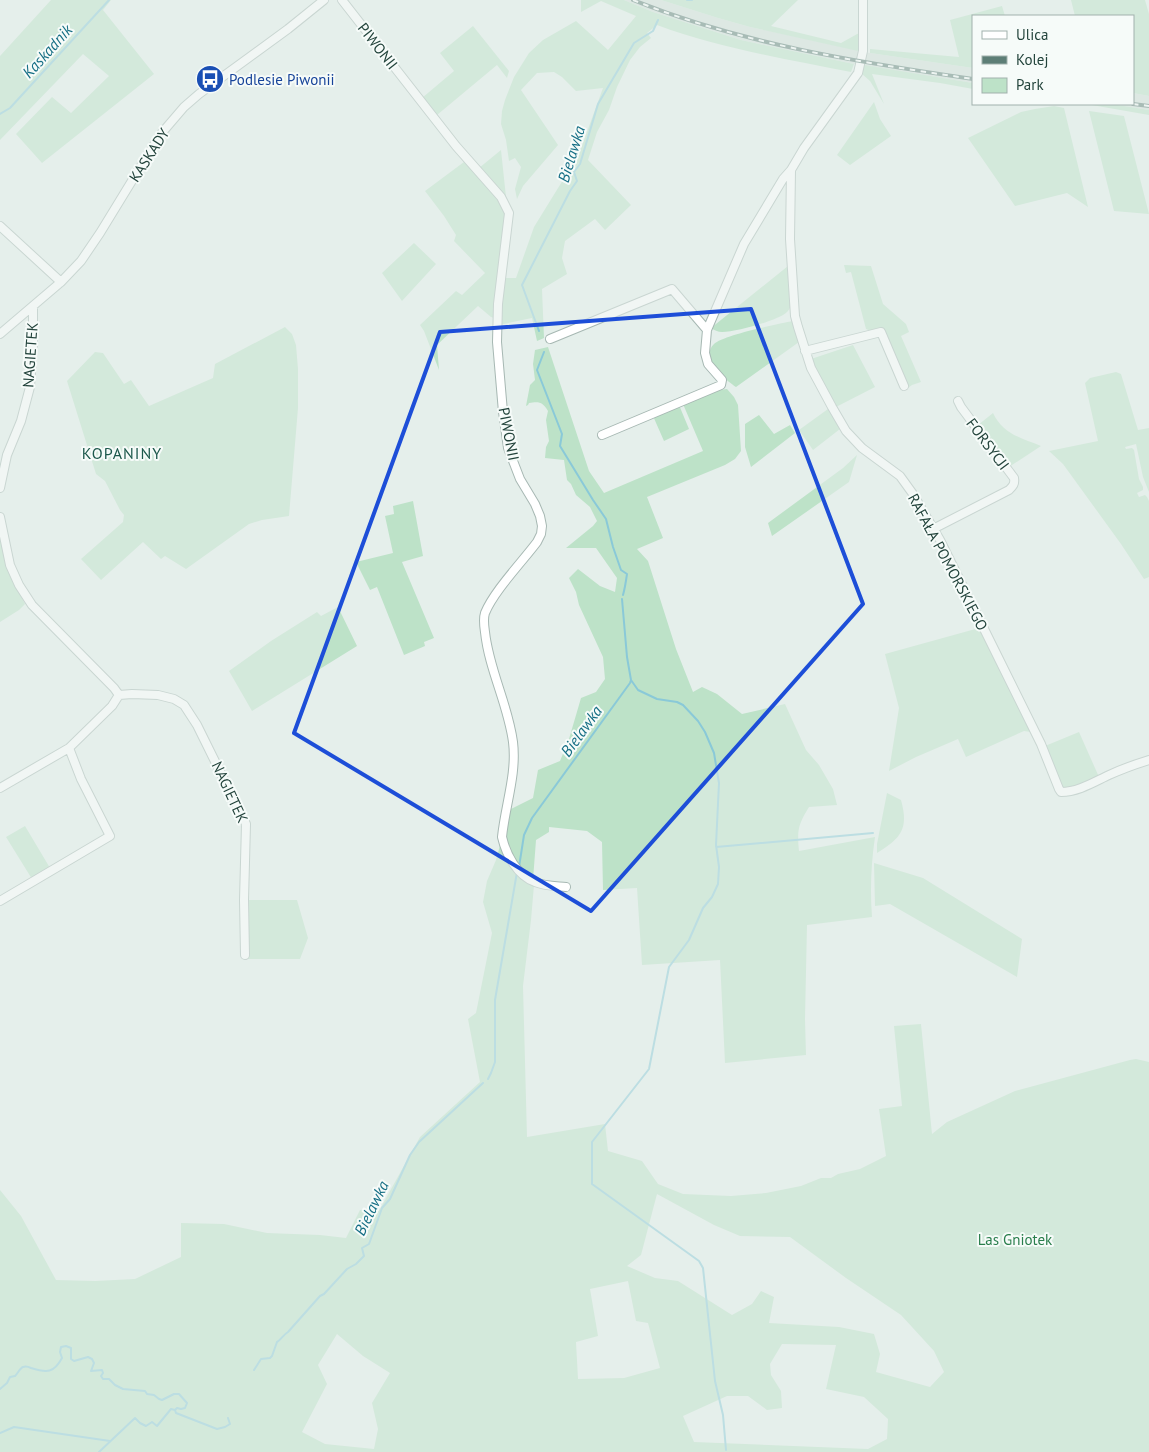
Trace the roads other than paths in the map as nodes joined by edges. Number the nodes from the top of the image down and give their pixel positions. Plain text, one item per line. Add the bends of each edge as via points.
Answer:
1 (324, 0) edge
2 (342, 0) edge
3 (863, 0) edge
4 (791, 170) junction
5 (0, 226) edge
6 (61, 282) junction
7 (33, 307) junction
8 (707, 330) junction
9 (0, 334) edge
10 (550, 340) dead end
11 (806, 351) junction
12 (904, 386) dead end
13 (958, 401) dead end
14 (602, 435) dead end
15 (0, 488) edge
16 (0, 518) edge
17 (933, 529) junction
18 (119, 695) junction
19 (69, 748) junction
20 (1149, 760) edge
21 (0, 788) edge
22 (566, 887) dead end
23 (0, 901) edge
24 (245, 955) dead end

1 - 6 street, KASKADY via 184,107 160,135 91,247
2 - 22 street, PIWONII via 456,146 501,197 509,213 496,327 503,412 508,448 520,479 536,504 542,526 537,542 493,599 484,619 486,645 513,744 513,767 502,837 510,859 529,879
3 - 4 street, RAFAŁA POMORSKIEGO via 863,51 858,73
4 - 8 street, RAFAŁA POMORSKIEGO via 744,244
4 - 11 street, RAFAŁA POMORSKIEGO via 790,239 795,316
5 - 6 street
6 - 7 street, KASKADY
7 - 9 street, KASKADY
7 - 15 street, NAGIETEK via 30,386 21,421 7,455
8 - 10 street via 672,289
8 - 14 street, RAFAŁA POMORSKIEGO via 705,353 708,364 722,380 721,385
11 - 12 street via 881,332
11 - 17 street, RAFAŁA POMORSKIEGO via 811,368 846,431 862,448 900,476
13 - 17 street, FORSYCJI via 1015,482 1009,490
16 - 18 street via 10,565 32,605
17 - 20 street, RAFAŁA POMORSKIEGO via 1041,744 1061,792 1089,785
18 - 19 street
18 - 24 street, NAGIETEK via 158,695 184,705 242,815 246,824
19 - 21 street
19 - 23 street via 110,836

